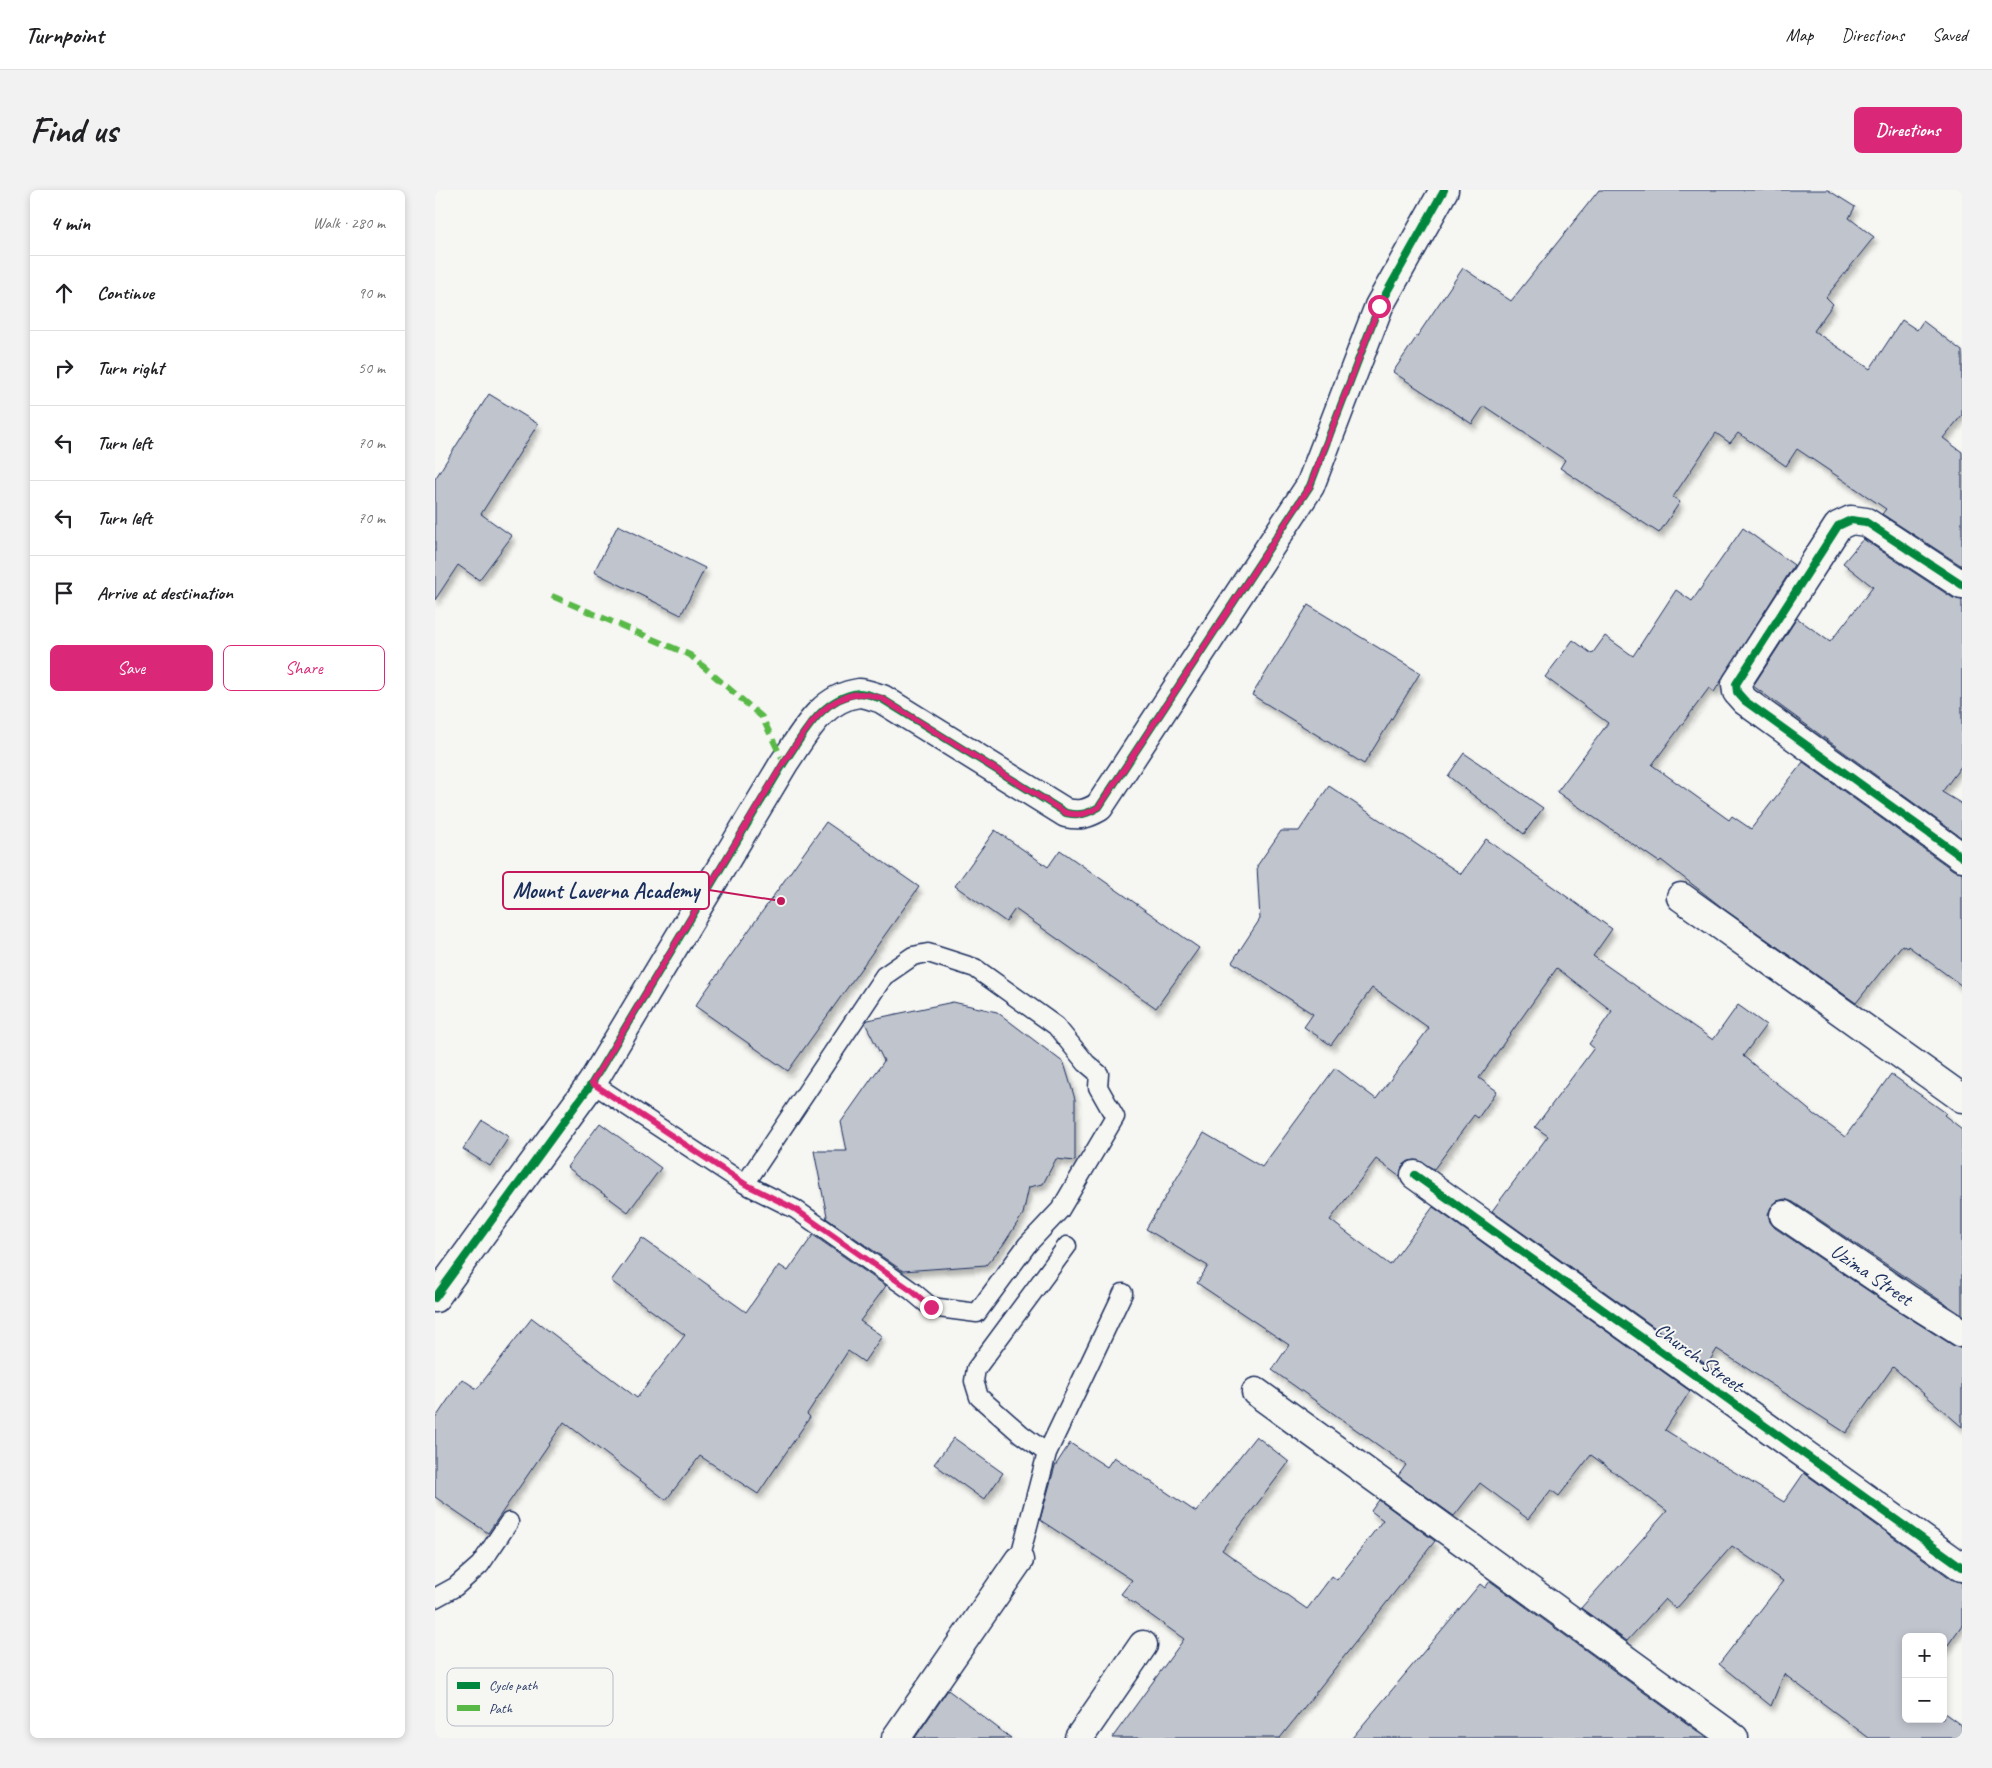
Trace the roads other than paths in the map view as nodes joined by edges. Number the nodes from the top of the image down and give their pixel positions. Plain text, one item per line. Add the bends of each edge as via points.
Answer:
1 (1444, 190) edge
2 (1962, 585) edge
3 (1962, 857) edge
4 (1681, 897) dead end
5 (592, 1083) junction
6 (1962, 1098) edge
7 (1415, 1175) dead end
8 (745, 1184) junction
9 (1784, 1214) dead end
10 (1067, 1246) dead end
11 (1123, 1294) dead end
12 (435, 1298) edge
13 (1962, 1333) edge
14 (1256, 1392) dead end
15 (1047, 1454) junction
16 (509, 1522) dead end
17 (1019, 1560) joint
18 (1962, 1567) edge
19 (435, 1598) edge
20 (1143, 1645) dead end
21 (896, 1738) edge
22 (1079, 1738) edge
23 (1734, 1738) edge

1 - 5 street via 1379,306 1310,486 1099,807 1077,816 1066,813 881,698 860,693 837,699 819,712 784,762
2 - 3 street via 1866,522 1851,520 1838,526 1736,684 1737,692 1750,705
4 - 6 street
5 - 8 lane
5 - 12 street
7 - 18 street, Church Street
8 - 8 lane via 795,1209 931,1307 977,1312 1027,1245 1060,1210 1115,1117 1098,1086 1099,1074 1055,1026 975,968 928,953 913,956 884,976
9 - 13 street, Uzima Street
10 - 15 lane via 976,1369 974,1381 979,1397
11 - 15 lane
14 - 23 street
15 - 17 lane
16 - 19 lane via 480,1565 455,1587
17 - 21 street
20 - 22 street

